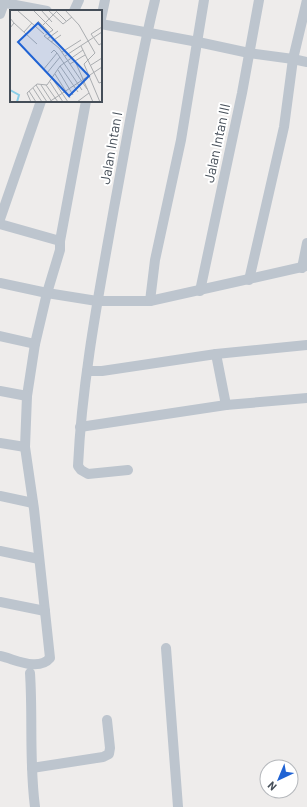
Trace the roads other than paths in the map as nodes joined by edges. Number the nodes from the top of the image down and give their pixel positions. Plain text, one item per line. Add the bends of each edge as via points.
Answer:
1 (79, 0) edge
2 (105, 0) edge
3 (155, 0) edge
4 (204, 0) edge
5 (259, 0) edge
6 (306, 0) edge
7 (3, 2) edge
8 (42, 10) edge
9 (74, 10) edge
10 (0, 14) edge
11 (102, 14) edge
12 (102, 24) edge
13 (147, 32) junction
14 (198, 42) junction
15 (249, 53) junction
16 (293, 59) junction
17 (307, 62) edge
18 (41, 102) edge
19 (86, 102) edge
20 (0, 219) edge
21 (0, 224) edge
22 (60, 241) junction
23 (307, 243) edge
24 (304, 267) edge
25 (249, 280) junction
26 (0, 283) edge
27 (200, 291) junction
28 (47, 293) junction
29 (97, 301) junction
30 (150, 301) junction
31 (0, 336) edge
32 (36, 344) junction
33 (307, 346) edge
34 (216, 354) junction
35 (87, 371) junction
36 (0, 390) edge
37 (27, 396) junction
38 (307, 398) edge
39 (226, 405) junction
40 (80, 427) junction
41 (0, 443) edge
42 (25, 448) junction
43 (128, 470) dead end
44 (0, 496) edge
45 (33, 503) junction
46 (0, 550) edge
47 (39, 559) junction
48 (0, 602) edge
49 (45, 611) junction
50 (166, 648) dead end
51 (0, 656) edge
52 (30, 673) dead end
53 (107, 720) dead end
54 (32, 768) junction
55 (35, 807) edge
56 (178, 807) edge

1 - 9 street
2 - 11 street
3 - 13 street, Jalan Intan I
4 - 14 street
5 - 15 street, Jalan Intan III
6 - 16 street
7 - 8 street
7 - 10 street
12 - 13 street
13 - 14 street
13 - 29 street, Jalan Intan I
14 - 15 street
14 - 30 street via 181,140 155,260
15 - 16 street
15 - 27 street, Jalan Intan III
16 - 17 street
16 - 25 street via 284,127
18 - 20 street
19 - 22 street
21 - 22 street
22 - 28 street via 60,250
23 - 24 street
24 - 25 street
25 - 27 street
26 - 28 street
27 - 30 street
28 - 29 street
28 - 32 street
29 - 30 street
29 - 35 street, Jalan Intan I
31 - 32 street
32 - 37 street
33 - 34 street
34 - 35 street
34 - 39 street
35 - 40 street, Jalan Intan I
36 - 37 street
37 - 42 street
38 - 39 street
39 - 40 street
40 - 43 street, Jalan Intan I via 78,466 81,470 88,474
41 - 42 street
42 - 45 street
44 - 45 street
45 - 47 street
46 - 47 street
47 - 49 street
48 - 49 street
49 - 51 street via 50,658 46,662 40,665 29,664
50 - 56 street
52 - 54 street
53 - 54 street via 109,754
54 - 55 street

